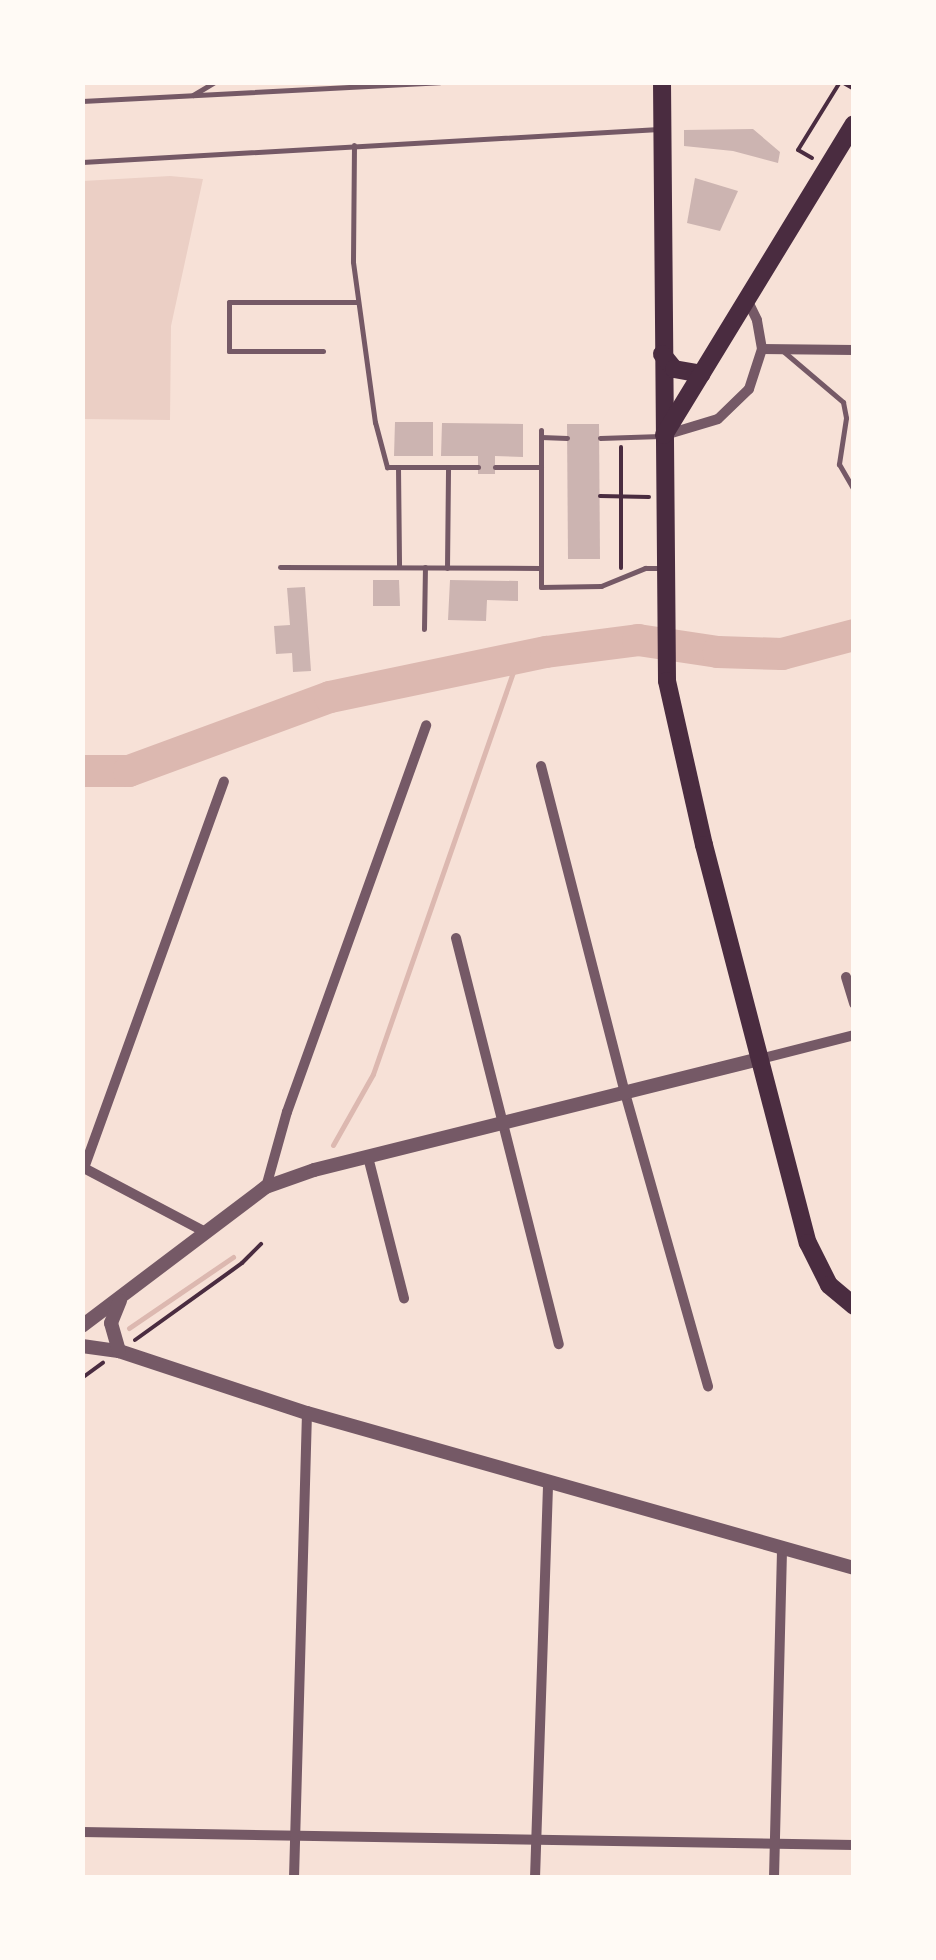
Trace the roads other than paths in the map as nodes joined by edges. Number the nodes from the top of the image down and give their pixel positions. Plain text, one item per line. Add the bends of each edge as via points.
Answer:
1 (215, 82) edge
2 (440, 82) edge
3 (662, 82) edge
4 (191, 96) junction
5 (82, 101) edge
6 (854, 124) edge
7 (661, 129) junction
8 (354, 146) junction
9 (82, 162) edge
10 (746, 298) junction
11 (358, 302) junction
12 (762, 348) junction
13 (854, 350) edge
14 (322, 351) dead end
15 (783, 351) junction
16 (662, 354) junction
17 (702, 374) junction
18 (664, 435) junction
19 (568, 438) dead end
20 (600, 438) dead end
21 (398, 467) junction
22 (448, 467) junction
23 (478, 467) dead end
24 (495, 467) dead end
25 (541, 467) junction
26 (854, 490) edge
27 (280, 567) dead end
28 (399, 567) junction
29 (425, 567) junction
30 (447, 568) junction
31 (541, 568) junction
32 (664, 568) junction
33 (424, 629) dead end
34 (426, 725) dead end
35 (541, 766) dead end
36 (224, 782) dead end
37 (456, 938) dead end
38 (846, 978) dead end
39 (854, 1004) edge
40 (854, 1035) edge
41 (760, 1059) junction
42 (625, 1093) junction
43 (502, 1124) junction
44 (368, 1157) junction
45 (84, 1168) edge
46 (266, 1187) junction
47 (207, 1233) junction
48 (122, 1297) junction
49 (404, 1298) dead end
50 (854, 1306) edge
51 (82, 1326) edge
52 (559, 1344) dead end
53 (82, 1346) edge
54 (119, 1351) junction
55 (708, 1386) dead end
56 (307, 1413) junction
57 (548, 1482) junction
58 (782, 1548) junction
59 (854, 1568) edge
60 (82, 1832) edge
61 (294, 1834) junction
62 (536, 1837) junction
63 (775, 1843) junction
64 (854, 1845) edge
65 (294, 1878) edge
66 (535, 1878) edge
67 (774, 1878) edge

1 - 4 lane
2 - 4 lane
3 - 7 main road
4 - 5 lane
6 - 10 main road
7 - 8 lane
7 - 16 main road
8 - 9 lane
8 - 11 lane
10 - 12 street
10 - 17 main road
11 - 14 lane via 229,302 229,351
11 - 21 lane via 375,422 386,467
12 - 15 street
12 - 18 street via 754,380 733,408 696,428
13 - 15 street
15 - 26 lane via 840,396 846,418 839,464
16 - 17 main road via 679,372
16 - 18 main road
17 - 18 main road
18 - 20 lane
18 - 32 main road
19 - 25 lane via 541,434
21 - 22 lane
21 - 28 lane
22 - 23 lane
22 - 30 lane
24 - 25 lane
25 - 31 lane
27 - 28 lane
28 - 29 lane
29 - 30 lane
29 - 33 lane
30 - 31 lane
31 - 32 lane via 541,588 601,586 644,568
32 - 41 main road via 667,681
34 - 46 street
35 - 42 street
36 - 45 street
37 - 43 street
38 - 39 street
40 - 41 street
41 - 42 street
41 - 50 main road via 808,1243 829,1285
42 - 43 street
42 - 55 street
43 - 44 street
43 - 52 street
44 - 46 street
44 - 49 street
45 - 47 street
46 - 47 street
47 - 48 street
48 - 51 street
48 - 54 street via 111,1324
53 - 54 street
54 - 56 street
56 - 57 street
56 - 61 street
57 - 58 street
57 - 62 street
58 - 59 street
58 - 63 street
60 - 61 street
61 - 62 street
61 - 65 street
62 - 63 street
62 - 66 street
63 - 64 street
63 - 67 street

